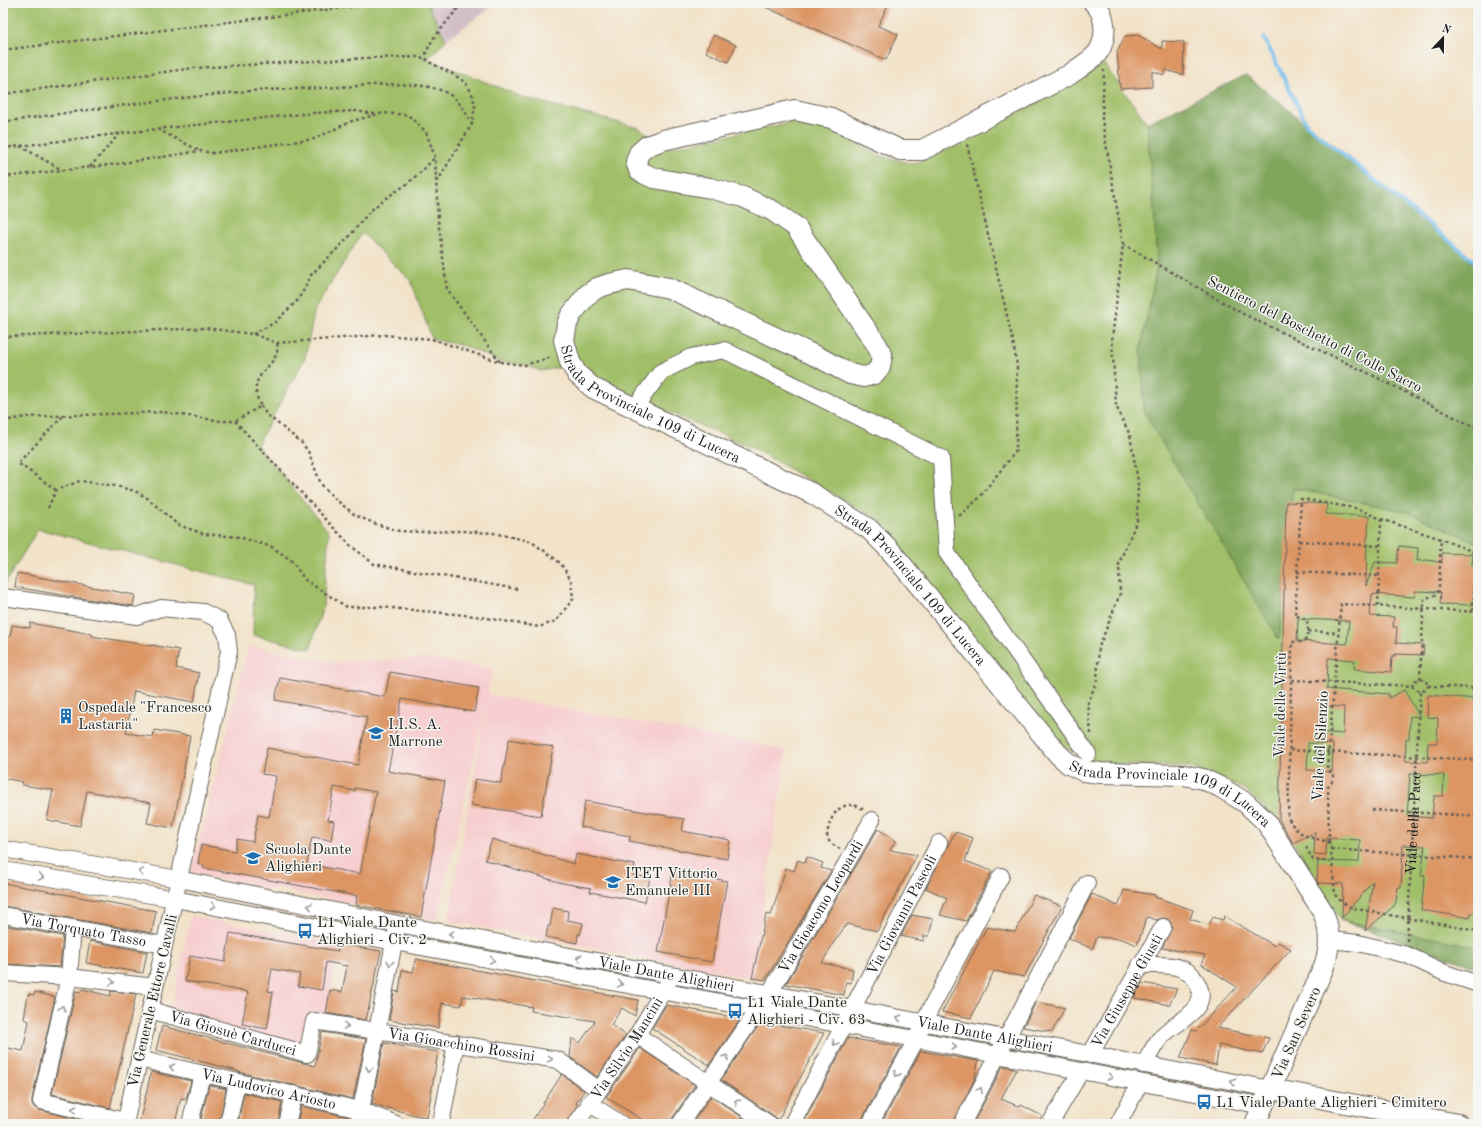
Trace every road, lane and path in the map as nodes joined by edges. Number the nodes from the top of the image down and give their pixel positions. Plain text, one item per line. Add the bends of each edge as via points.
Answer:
1 (382, 3) edge
2 (462, 3) edge
3 (1094, 3) edge
4 (3, 50) edge
5 (1100, 50) junction
6 (427, 61) junction
7 (3, 94) edge
8 (378, 114) junction
9 (3, 122) edge
10 (472, 124) junction
11 (157, 129) junction
12 (120, 133) junction
13 (966, 142) dead end
14 (20, 146) junction
15 (3, 148) edge
16 (200, 151) junction
17 (435, 157) junction
18 (90, 168) junction
19 (63, 171) junction
20 (3, 178) edge
21 (437, 182) junction
22 (1123, 244) junction
23 (253, 334) junction
24 (3, 337) edge
25 (277, 343) junction
26 (566, 353) junction
27 (500, 362) junction
28 (261, 406) junction
29 (636, 409) junction
30 (64, 416) junction
31 (3, 421) edge
32 (235, 421) junction
33 (1478, 429) edge
34 (56, 490) junction
35 (48, 508) dead end
36 (1381, 519) junction
37 (945, 527) junction
38 (1441, 539) junction
39 (1299, 541) junction
40 (1379, 546) junction
41 (1477, 553) edge
42 (1297, 572) junction
43 (1379, 576) junction
44 (517, 589) dead end
45 (3, 597) edge
46 (1378, 606) junction
47 (1424, 609) junction
48 (1474, 612) junction
49 (1478, 612) edge
50 (1308, 632) junction
51 (1338, 633) junction
52 (1420, 679) junction
53 (1292, 680) junction
54 (1335, 681) junction
55 (1412, 686) junction
56 (1428, 686) junction
57 (1478, 688) edge
58 (1420, 692) junction
59 (1290, 750) junction
60 (1328, 753) junction
61 (1088, 754) joint
62 (1416, 757) junction
63 (1478, 760) edge
64 (1372, 810) dead end
65 (1414, 813) junction
66 (1478, 816) edge
67 (872, 820) joint
68 (1329, 842) junction
69 (939, 843) dead end
70 (1306, 847) dead end
71 (3, 849) edge
72 (1332, 849) junction
73 (1411, 855) junction
74 (850, 856) junction
75 (1478, 859) edge
76 (1332, 862) junction
77 (3, 870) edge
78 (1001, 876) dead end
79 (179, 879) junction
80 (1087, 883) dead end
81 (175, 899) junction
82 (3, 915) edge
83 (1408, 918) junction
84 (398, 924) junction
85 (1162, 926) dead end
86 (73, 928) junction
87 (1478, 931) edge
88 (1330, 940) junction
89 (394, 942) junction
90 (164, 945) junction
91 (1407, 955) junction
92 (1140, 966) junction
93 (3, 973) edge
94 (673, 975) junction
95 (69, 977) junction
96 (1478, 984) edge
97 (155, 987) junction
98 (664, 992) junction
99 (769, 994) junction
100 (760, 1009) junction
101 (852, 1009) junction
102 (150, 1010) junction
103 (314, 1021) joint
104 (923, 1023) junction
105 (844, 1026) junction
106 (378, 1031) junction
107 (637, 1036) junction
108 (1006, 1039) junction
109 (916, 1040) junction
110 (456, 1043) junction
111 (1090, 1055) junction
112 (998, 1056) junction
113 (139, 1059) junction
114 (1144, 1065) junction
115 (1081, 1071) junction
116 (202, 1074) junction
117 (238, 1082) junction
118 (708, 1083) junction
119 (1140, 1083) junction
120 (599, 1090) junction
121 (294, 1094) junction
122 (1267, 1098) junction
123 (590, 1103) junction
124 (359, 1117) edge
125 (125, 1122) edge
126 (190, 1124) edge
127 (228, 1124) edge
128 (287, 1124) edge
129 (396, 1124) edge
130 (441, 1124) edge
131 (576, 1124) edge
132 (621, 1124) edge
133 (680, 1124) edge
134 (769, 1124) edge
135 (792, 1124) edge
136 (870, 1124) edge
137 (962, 1124) edge
138 (1050, 1124) edge
139 (1118, 1124) edge
140 (1255, 1124) edge
141 (1458, 1124) edge

1 - 4 path
2 - 6 path via 433,39 426,52
3 - 5 main road via 1099,8 1105,28
5 - 22 path via 1104,64 1102,120
5 - 26 main road, Strada Provinciale 109 di Lucera via 1069,75 922,150 900,150 831,118 795,110 663,140 647,146 639,153 636,162 639,170 645,174 743,197 773,211 796,228 879,350 882,356 880,367 874,374 864,377 850,374 669,288 628,280 597,288 571,314 564,340
6 - 7 path via 419,57 366,58 194,68
6 - 10 path via 466,82 475,106
8 - 11 path via 356,111 313,113
8 - 16 path via 352,121 314,139 213,152
8 - 17 path via 408,115 426,132
9 - 10 path via 104,107 251,91 396,84 424,86 449,94 465,110
10 - 21 path
11 - 12 path
11 - 16 path
12 - 14 path
12 - 18 path
13 - 37 path via 1018,366 1016,451 978,498
14 - 15 path
14 - 19 path
16 - 18 path
17 - 21 path
17 - 23 path via 408,184 369,212 349,237 311,275 297,301 274,323
18 - 19 path
19 - 20 path
21 - 27 path via 438,220 447,289
22 - 33 path, Sentiero del Boschetto di Colle Sacro via 1245,314 1368,372
22 - 61 path via 1112,340 1116,406 1130,435 1138,481 1137,521 1119,563 1120,594 1100,647 1096,680 1088,703 1091,731
23 - 24 path via 205,328
23 - 25 path
25 - 27 path via 383,335 432,339
25 - 28 path via 275,358 259,376 256,387 256,398
26 - 27 path via 525,365
26 - 29 main road, Strada Provinciale 109 di Lucera via 577,374 593,388
28 - 32 path
28 - 34 path via 266,414 302,443 308,451 321,484 355,515 399,531 493,533 530,541 561,564 571,580 573,599 556,621 539,627 475,616 381,607 347,607 305,580 291,560 272,547 239,537 204,534 178,525 134,491 80,481
29 - 37 street via 661,372 691,357 724,350 941,458
29 - 88 main road, Strada Provinciale 109 di Lucera via 813,494 869,529 889,549 1058,754 1069,764 1083,771 1100,773 1184,775 1203,779 1246,803 1266,822 1307,885 1325,916
30 - 31 path via 26,416
30 - 32 path via 163,412 221,422
30 - 34 path via 18,463
32 - 44 path via 351,546 374,564
34 - 35 path
36 - 38 path
36 - 39 path via 1355,508 1301,499
36 - 40 path
37 - 61 street via 947,553
38 - 41 path
38 - 47 path via 1438,594 1424,599
39 - 40 path
39 - 42 path
40 - 43 path
41 - 48 path
42 - 43 path
42 - 50 path via 1295,615 1306,620
43 - 46 path
45 - 79 street, Via Generale Ettore Cavalli via 137,616 161,608 203,612 219,620 227,635 229,651
46 - 47 path
46 - 51 path, Viale del Silenzio via 1341,604
47 - 48 path
47 - 52 path
48 - 49 path
50 - 51 path
50 - 53 path, Viale delle Virtù via 1307,639 1292,642
51 - 54 path, Viale del Silenzio
52 - 55 path via 1414,681
52 - 56 path via 1426,681
53 - 54 path
53 - 59 path, Viale delle Virtù
54 - 55 path
54 - 60 path, Viale del Silenzio
55 - 58 path
56 - 57 path
56 - 58 path
58 - 62 path, Viale della Pace
59 - 60 path
59 - 68 path, Viale delle Virtù via 1288,817 1298,832
60 - 62 path
60 - 68 path, Viale del Silenzio via 1327,769 1333,774 1332,783 1328,787
62 - 63 path
62 - 65 path, Viale della Pace
64 - 65 path
65 - 66 path
65 - 73 path, Viale della Pace
67 - 74 street, Via Gioacomo Leopardi
67 - 74 path via 860,807 842,806 836,810 830,821 828,838 832,844
68 - 72 path
69 - 101 street, Via Giovanni Pascoli
70 - 76 path via 1313,860
79 -> 71 street, Viale Dante Alighieri
72 - 73 path
72 - 76 path
73 - 75 path
73 - 83 path, Viale della Pace
74 - 99 street, Via Gioacomo Leopardi
76 - 83 path via 1335,895 1342,902 1352,908
77 -> 81 street, Viale Dante Alighieri
78 - 104 street
79 - 81 street, Via Generale Ettore Cavalli
84 -> 79 street, Viale Dante Alighieri
80 - 108 street
81 -> 89 street, Viale Dante Alighieri
81 - 90 street, Via Generale Ettore Cavalli
82 - 86 street, Via Torquato Tasso
83 - 87 path
83 - 91 path, Viale della Pace
84 - 89 street
94 -> 84 street, Viale Dante Alighieri
85 - 92 street, Via Giuseppe Giusti
86 - 90 street, Via Torquato Tasso
86 - 95 street
88 - 91 street via 1358,943
88 - 122 main road, Via San Severo via 1323,969
89 -> 98 street, Viale Dante Alighieri
89 -> 106 street
90 - 97 street, Via Generale Ettore Cavalli
91 - 96 street via 1445,973
92 - 111 street, Via Giuseppe Giusti
92 - 114 street via 1168,965 1181,969 1191,974 1200,988 1200,1002 1186,1018 1162,1035
93 - 95 street
94 - 98 street, Via Silvio Mancini
94 - 99 street, Viale Dante Alighieri
95 -> 97 street
125 -> 95 street via 41,1101
97 - 102 street, Via Generale Ettore Cavalli
98 - 100 street, Viale Dante Alighieri
98 - 107 street, Via Silvio Mancini
99 - 100 street, Via Gioacomo Leopardi
99 - 101 street, Viale Dante Alighieri
100 - 105 street, Viale Dante Alighieri
118 -> 100 street, Via Gioacomo Leopardi
104 -> 101 street, Viale Dante Alighieri
101 - 105 street, Via Giovanni Pascoli
102 - 103 street, Via Giosuè Carducci via 307,1054
102 - 113 street, Via Generale Ettore Cavalli
103 -> 106 street, Via Gioacchino Rossini
104 - 108 street, Viale Dante Alighieri
104 - 109 street
105 - 109 street, Viale Dante Alighieri
105 -> 135 street, Via Giovanni Pascoli
106 - 110 street, Via Gioacchino Rossini
106 -> 124 street
107 - 118 street
107 - 120 street, Via Silvio Mancini
108 - 111 street, Viale Dante Alighieri
108 - 112 street
109 -> 112 street, Viale Dante Alighieri
109 -> 136 street
110 -> 120 street, Via Gioacchino Rossini via 558,1060
110 - 130 street
111 - 114 street, Viale Dante Alighieri
112 - 115 street, Viale Dante Alighieri
137 -> 112 street
116 -> 113 street, Via Ludovico Ariosto
113 - 125 street, Via Generale Ettore Cavalli
122 -> 114 street, Viale Dante Alighieri
115 -> 119 street, Viale Dante Alighieri
115 - 138 street
116 - 117 street, Via Ludovico Ariosto
116 - 126 street
117 - 121 street, Via Ludovico Ariosto
117 - 127 street
118 - 133 street, Via Gioacomo Leopardi
134 -> 118 street
119 - 122 street, Viale Dante Alighieri
119 - 139 street
120 - 123 street, Via Silvio Mancini
121 - 124 street, Via Ludovico Ariosto
121 - 128 street
122 - 140 main road, Via San Severo
122 - 141 main road
123 - 131 street, Via Silvio Mancini
123 - 132 street
124 - 129 street, Via Ludovico Ariosto

